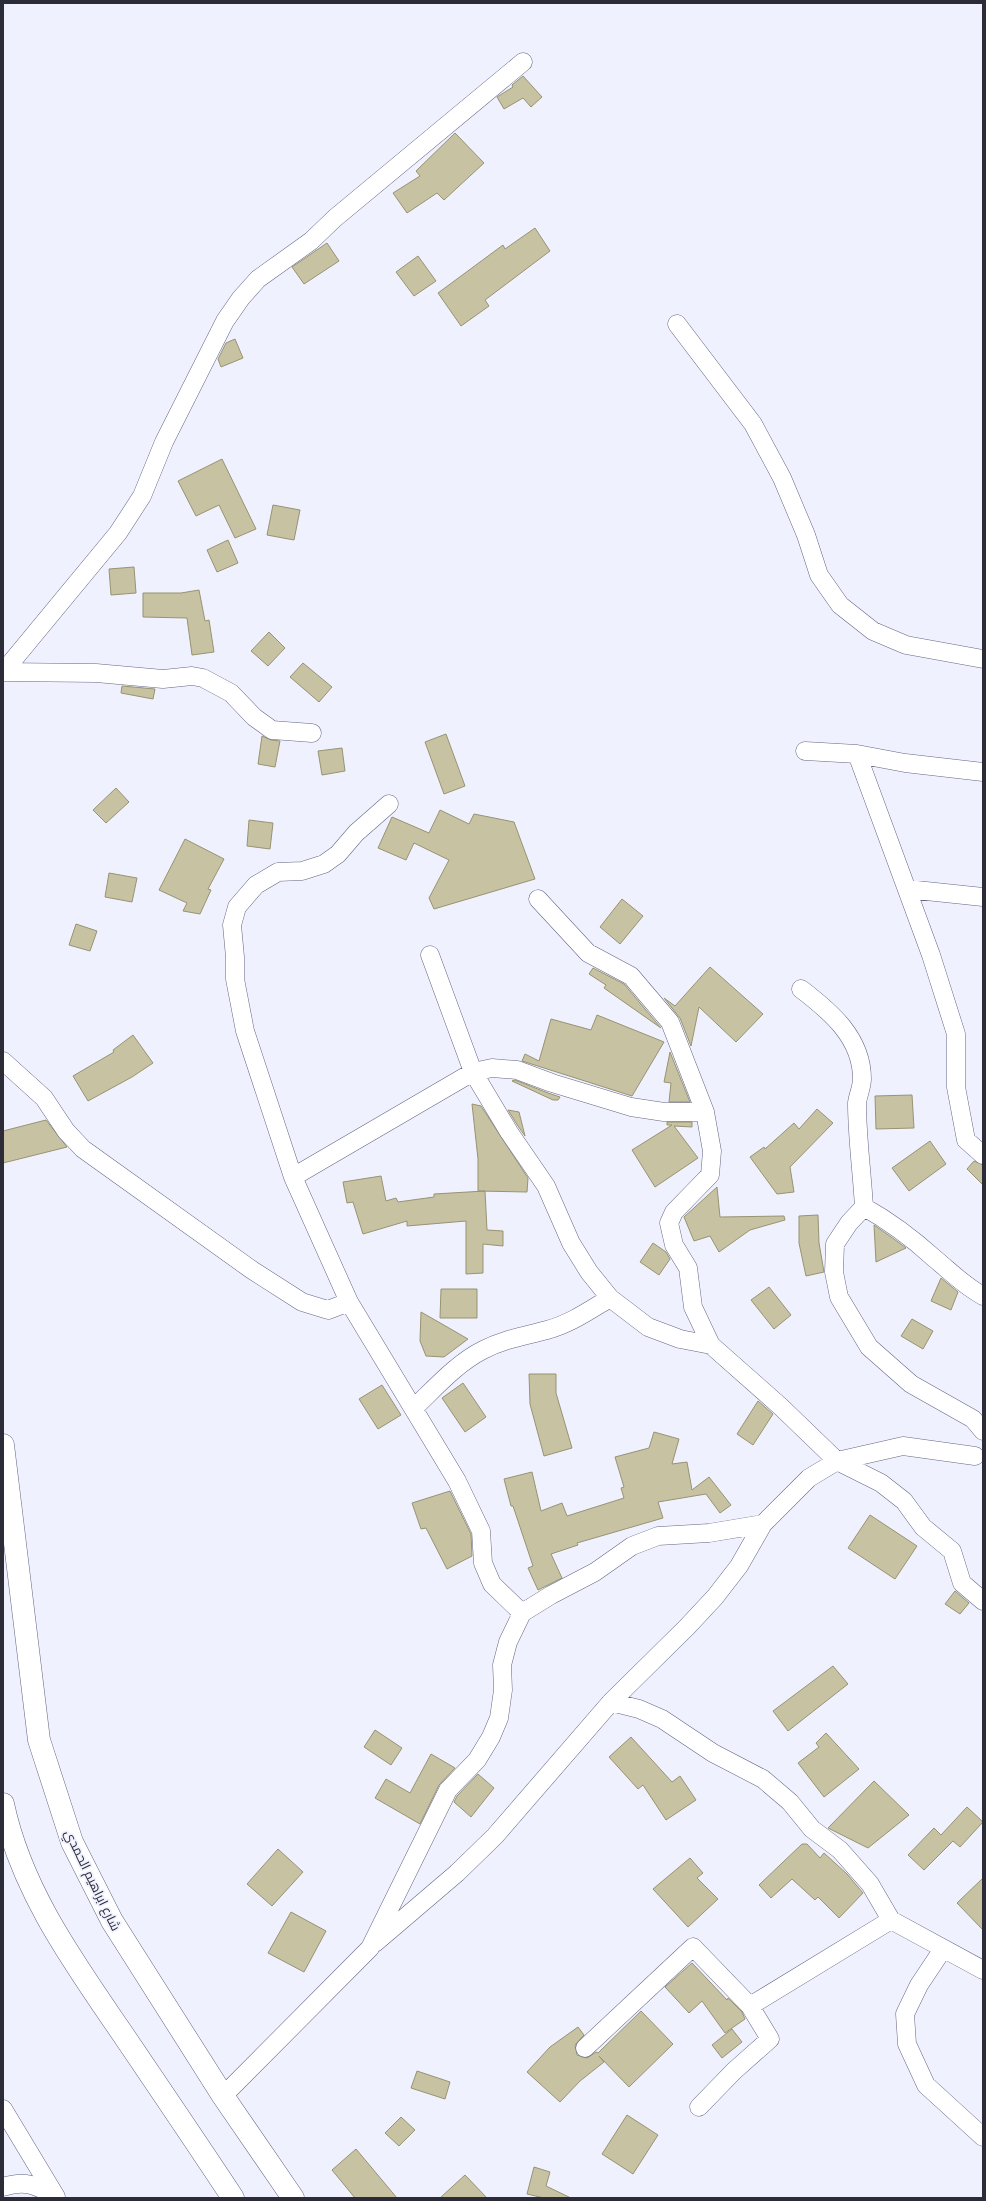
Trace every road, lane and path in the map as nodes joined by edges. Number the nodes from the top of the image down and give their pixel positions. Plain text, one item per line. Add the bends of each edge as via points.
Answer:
1 (523, 62) dead end
2 (677, 324) dead end
3 (983, 659) edge
4 (4, 671) edge
5 (312, 733) dead end
6 (805, 751) dead end
7 (857, 754) junction
8 (983, 772) edge
9 (390, 804) dead end
10 (907, 889) junction
11 (983, 897) edge
12 (538, 899) dead end
13 (430, 956) dead end
14 (801, 989) dead end
15 (3, 1061) edge
16 (473, 1072) junction
17 (705, 1112) junction
18 (983, 1155) edge
19 (293, 1177) junction
20 (864, 1207) junction
21 (983, 1296) edge
22 (610, 1298) junction
23 (349, 1302) junction
24 (711, 1345) junction
25 (414, 1408) junction
26 (983, 1431) edge
27 (3, 1445) edge
28 (980, 1456) edge
29 (837, 1461) junction
30 (762, 1524) junction
31 (983, 1601) edge
32 (522, 1613) junction
33 (611, 1702) junction
34 (4, 1815) edge
35 (891, 1920) junction
36 (370, 1948) junction
37 (943, 1949) junction
38 (983, 1970) edge
39 (750, 2006) junction
40 (585, 2048) dead end
41 (223, 2096) junction
42 (700, 2107) dead end
43 (3, 2109) edge
44 (983, 2137) edge
45 (3, 2187) edge
46 (57, 2197) edge
47 (234, 2198) edge
48 (293, 2198) edge

1 - 4 street via 312,240 258,279 240,298 164,442 142,496 118,532
2 - 3 street via 753,424 782,478 806,535 819,575 840,605 873,631 906,645
4 - 5 street via 96,672 163,679 192,676 203,678 231,693 254,717 272,730
6 - 7 street
7 - 8 street via 905,763
7 - 10 street
9 - 19 street via 356,833 338,854 324,864 302,871 278,872 256,885 238,907 232,925 236,957 235,979 245,1031
10 - 11 street
10 - 18 street via 956,1034 956,1087 966,1140
12 - 17 street via 588,953 631,976 670,1022
13 - 16 street
14 - 20 street via 829,1011 853,1039 861,1062 862,1080 857,1102
15 - 23 street via 44,1098 66,1131 83,1149 252,1270 302,1302 328,1310
16 - 17 street via 492,1068 517,1070 631,1107 664,1112
16 - 19 street
16 - 22 street via 509,1132 546,1186 571,1243
17 - 24 street via 712,1151 710,1175 674,1212 669,1223 674,1246 688,1268 693,1307
19 - 23 street
20 - 21 street via 896,1227 966,1287
20 - 26 street via 835,1244 834,1272 839,1297 869,1347 911,1384 973,1419
22 - 24 street via 648,1327 680,1339
22 - 25 street via 569,1322 548,1330 511,1338 482,1350 454,1370
23 - 25 street
24 - 29 street
25 - 32 street via 457,1481 481,1531 483,1563 492,1584
27 - 41 main road, شارع ابراهيم الحمدي via 39,1740 72,1842 112,1922
28 - 29 street via 903,1446
29 - 30 street via 809,1478
29 - 31 street via 881,1483 904,1501 923,1527 952,1551 962,1584
30 - 32 street via 709,1533 658,1536 632,1546 595,1572
30 - 33 street via 739,1566 715,1597
32 - 36 street via 508,1642 502,1665 503,1690 499,1718 491,1738 477,1760 448,1790
33 - 35 street via 639,1709 662,1719 713,1753 763,1779 790,1802 812,1829 840,1850 870,1884
33 - 36 street via 495,1836 457,1873
34 - 47 main road via 29,1884 66,1951
35 - 37 street
35 - 39 street
36 - 41 street
37 - 38 street
37 - 44 street via 919,1985 905,2014 907,2044 926,2085
39 - 40 street via 693,1947
39 - 42 street via 770,2039 734,2071
41 - 48 main road, شارع ابراهيم الحمدي
43 - 46 street
45 - 46 street via 14,2183 35,2185

